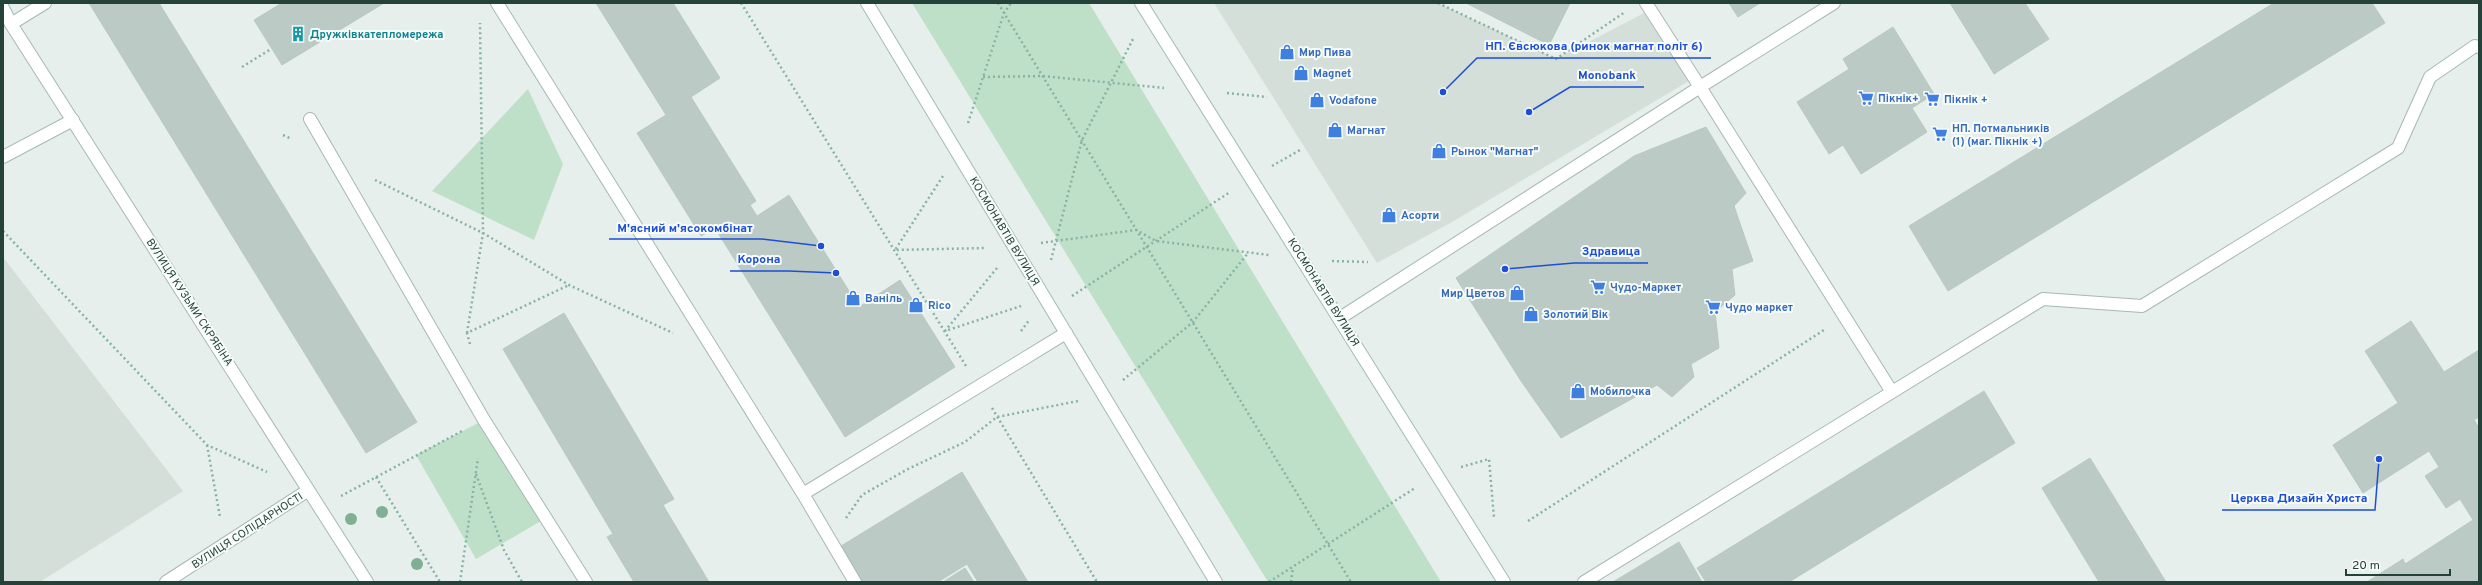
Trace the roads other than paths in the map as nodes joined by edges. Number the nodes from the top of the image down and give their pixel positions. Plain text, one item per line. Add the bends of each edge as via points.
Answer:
1 (45, 3) edge
2 (497, 3) edge
3 (868, 3) edge
4 (1646, 3) edge
5 (1834, 3) edge
6 (1144, 7) edge
7 (3, 8) edge
8 (12, 24) junction
9 (2479, 47) edge
10 (1700, 87) junction
11 (310, 119) dead end
12 (73, 120) junction
13 (3, 157) edge
14 (1340, 318) junction
15 (1066, 333) junction
16 (1892, 392) junction
17 (308, 491) dead end
18 (803, 494) junction
19 (166, 582) edge
20 (367, 582) edge
21 (586, 582) edge
22 (855, 582) edge
23 (1216, 582) edge
24 (1504, 582) edge
25 (1584, 582) edge

1 - 8 street
2 - 18 street
3 - 15 street, КОСМОНАВТІВ ВУЛИЦЯ
4 - 10 street
5 - 10 street
6 - 14 street, КОСМОНАВТІВ ВУЛИЦЯ
7 - 8 street, ВУЛИЦЯ КУЗЬМИ СКРЯБІНА
8 - 12 street, ВУЛИЦЯ КУЗЬМИ СКРЯБІНА
9 - 16 street via 2475,46 2430,77 2398,148 2142,306 2043,299
10 - 14 street
10 - 16 street
11 - 21 street via 484,420
12 - 13 street
12 - 20 street, ВУЛИЦЯ КУЗЬМИ СКРЯБІНА
14 - 24 street, КОСМОНАВТІВ ВУЛИЦЯ
15 - 18 street
15 - 23 street, КОСМОНАВТІВ ВУЛИЦЯ
16 - 25 street
17 - 19 street, ВУЛИЦЯ СОЛІДАРНОСТІ
18 - 22 street

